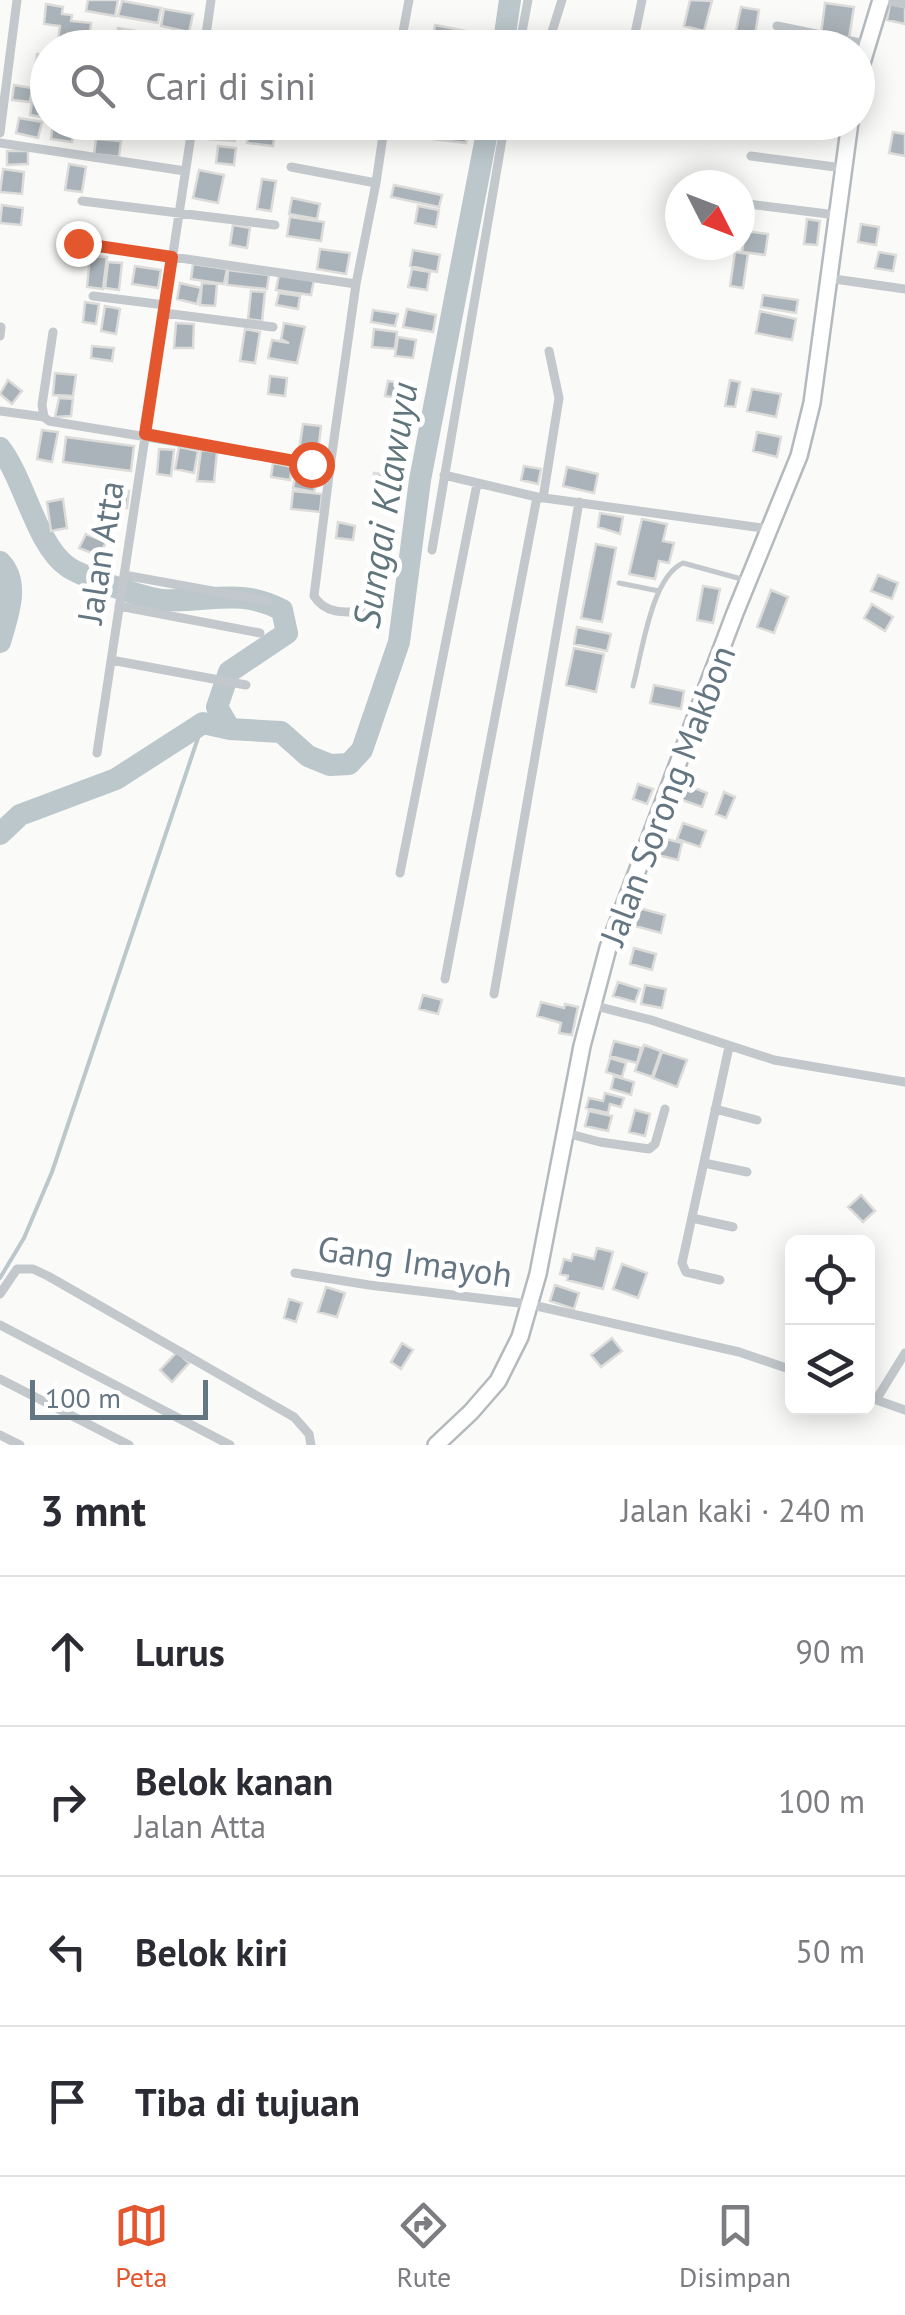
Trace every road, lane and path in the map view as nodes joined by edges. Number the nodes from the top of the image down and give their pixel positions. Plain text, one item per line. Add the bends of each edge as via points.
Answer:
1 (17, 0) edge
2 (211, 0) edge
3 (408, 0) edge
4 (528, 0) edge
5 (562, 0) edge
6 (642, 0) edge
7 (882, 0) edge
8 (905, 4) edge
9 (777, 26) dead end
10 (207, 30) edge
11 (403, 30) edge
12 (522, 30) edge
13 (553, 30) edge
14 (636, 30) edge
15 (797, 30) edge
16 (870, 30) edge
17 (4, 71) edge
18 (1, 116) edge
19 (0, 133) edge
20 (190, 140) edge
21 (381, 140) edge
22 (503, 140) edge
23 (847, 140) edge
24 (0, 143) edge
25 (751, 156) dead end
26 (290, 168) dead end
27 (843, 168) junction
28 (185, 171) junction
29 (376, 183) junction
30 (82, 201) dead end
31 (755, 204) edge
32 (179, 213) junction
33 (836, 215) junction
34 (276, 225) dead end
35 (78, 243) dead end
36 (172, 257) junction
37 (827, 278) junction
38 (356, 284) junction
39 (905, 289) edge
40 (93, 296) dead end
41 (164, 309) junction
42 (1, 327) edge
43 (273, 327) dead end
44 (54, 332) dead end
45 (0, 336) edge
46 (550, 351) dead end
47 (0, 411) edge
48 (44, 417) junction
49 (145, 434) junction
50 (330, 466) junction
51 (444, 474) junction
52 (477, 484) junction
53 (540, 497) junction
54 (579, 502) junction
55 (770, 529) junction
56 (432, 550) dead end
57 (376, 568) dead end
58 (124, 575) junction
59 (748, 581) junction
60 (619, 583) dead end
61 (659, 591) junction
62 (268, 601) dead end
63 (119, 606) junction
64 (260, 632) dead end
65 (111, 660) junction
66 (246, 685) dead end
67 (633, 686) dead end
68 (97, 753) dead end
69 (400, 873) dead end
70 (446, 979) dead end
71 (494, 994) dead end
72 (592, 1006) junction
73 (729, 1047) junction
74 (905, 1082) edge
75 (715, 1109) junction
76 (665, 1110) dead end
77 (758, 1120) dead end
78 (566, 1133) junction
79 (704, 1163) junction
80 (746, 1172) dead end
81 (692, 1218) junction
82 (733, 1227) dead end
83 (295, 1272) dead end
84 (720, 1280) dead end
85 (0, 1294) edge
86 (528, 1304) junction
87 (0, 1325) edge
88 (905, 1353) edge
89 (785, 1368) edge
90 (0, 1379) edge
91 (875, 1395) edge
92 (875, 1400) edge
93 (905, 1410) edge
94 (0, 1435) edge
95 (20, 1445) edge
96 (129, 1445) edge
97 (230, 1445) edge
98 (311, 1445) edge
99 (436, 1445) edge

1 - 17 street
2 - 10 street
3 - 11 street
4 - 12 street
5 - 13 street
6 - 14 street
7 - 8 street
7 - 16 highway
9 - 15 street
17 - 18 street
18 - 19 street
20 - 28 street, Jalan Atta
21 - 29 street
22 - 51 street
23 - 27 highway, Jalan Sorong Makbon
24 - 28 street
25 - 27 street
26 - 29 street
27 - 33 highway, Jalan Sorong Makbon
28 - 32 street, Jalan Atta
29 - 38 street
30 - 32 street
31 - 33 street
32 - 34 street
32 - 36 street, Jalan Atta
33 - 37 highway, Jalan Sorong Makbon
35 - 36 street
36 - 38 street
36 - 41 street, Jalan Atta
37 - 39 street
37 - 55 highway, Jalan Sorong Makbon via 812,403
38 - 50 street
40 - 41 street
41 - 43 street
41 - 49 street, Jalan Atta
42 - 45 street
44 - 48 street
46 - 53 street via 560,398
47 - 48 street
48 - 49 street
49 - 50 street
49 - 58 street, Jalan Atta
50 - 57 street via 314,596 328,610 369,611
51 - 52 street
51 - 56 street
52 - 53 street
52 - 69 street
53 - 54 street
53 - 70 street
54 - 55 street
54 - 71 street
55 - 59 highway, Jalan Sorong Makbon
58 - 62 street
58 - 63 street, Jalan Atta
59 - 61 lane via 683,563
59 - 72 highway, Jalan Sorong Makbon via 652,827
60 - 61 lane
61 - 67 lane
63 - 64 street
63 - 65 street, Jalan Atta
65 - 66 street
65 - 68 street, Jalan Atta
72 - 73 street
72 - 78 highway, Jalan Sorong Makbon
73 - 74 street
73 - 75 street
75 - 77 street
75 - 79 street
76 - 78 street via 649,1149
78 - 86 highway, Jalan Sorong Makbon
79 - 80 street
79 - 81 street
81 - 82 street
81 - 84 street via 682,1268
83 - 86 street, Gang Imayoh
85 - 98 street via 17,1269 48,1276 294,1416
86 - 89 street, Gang Imayoh
86 - 99 highway, Jalan Sorong Makbon via 498,1381
87 - 97 street
88 - 91 street
90 - 96 street
92 - 93 street
94 - 95 street

